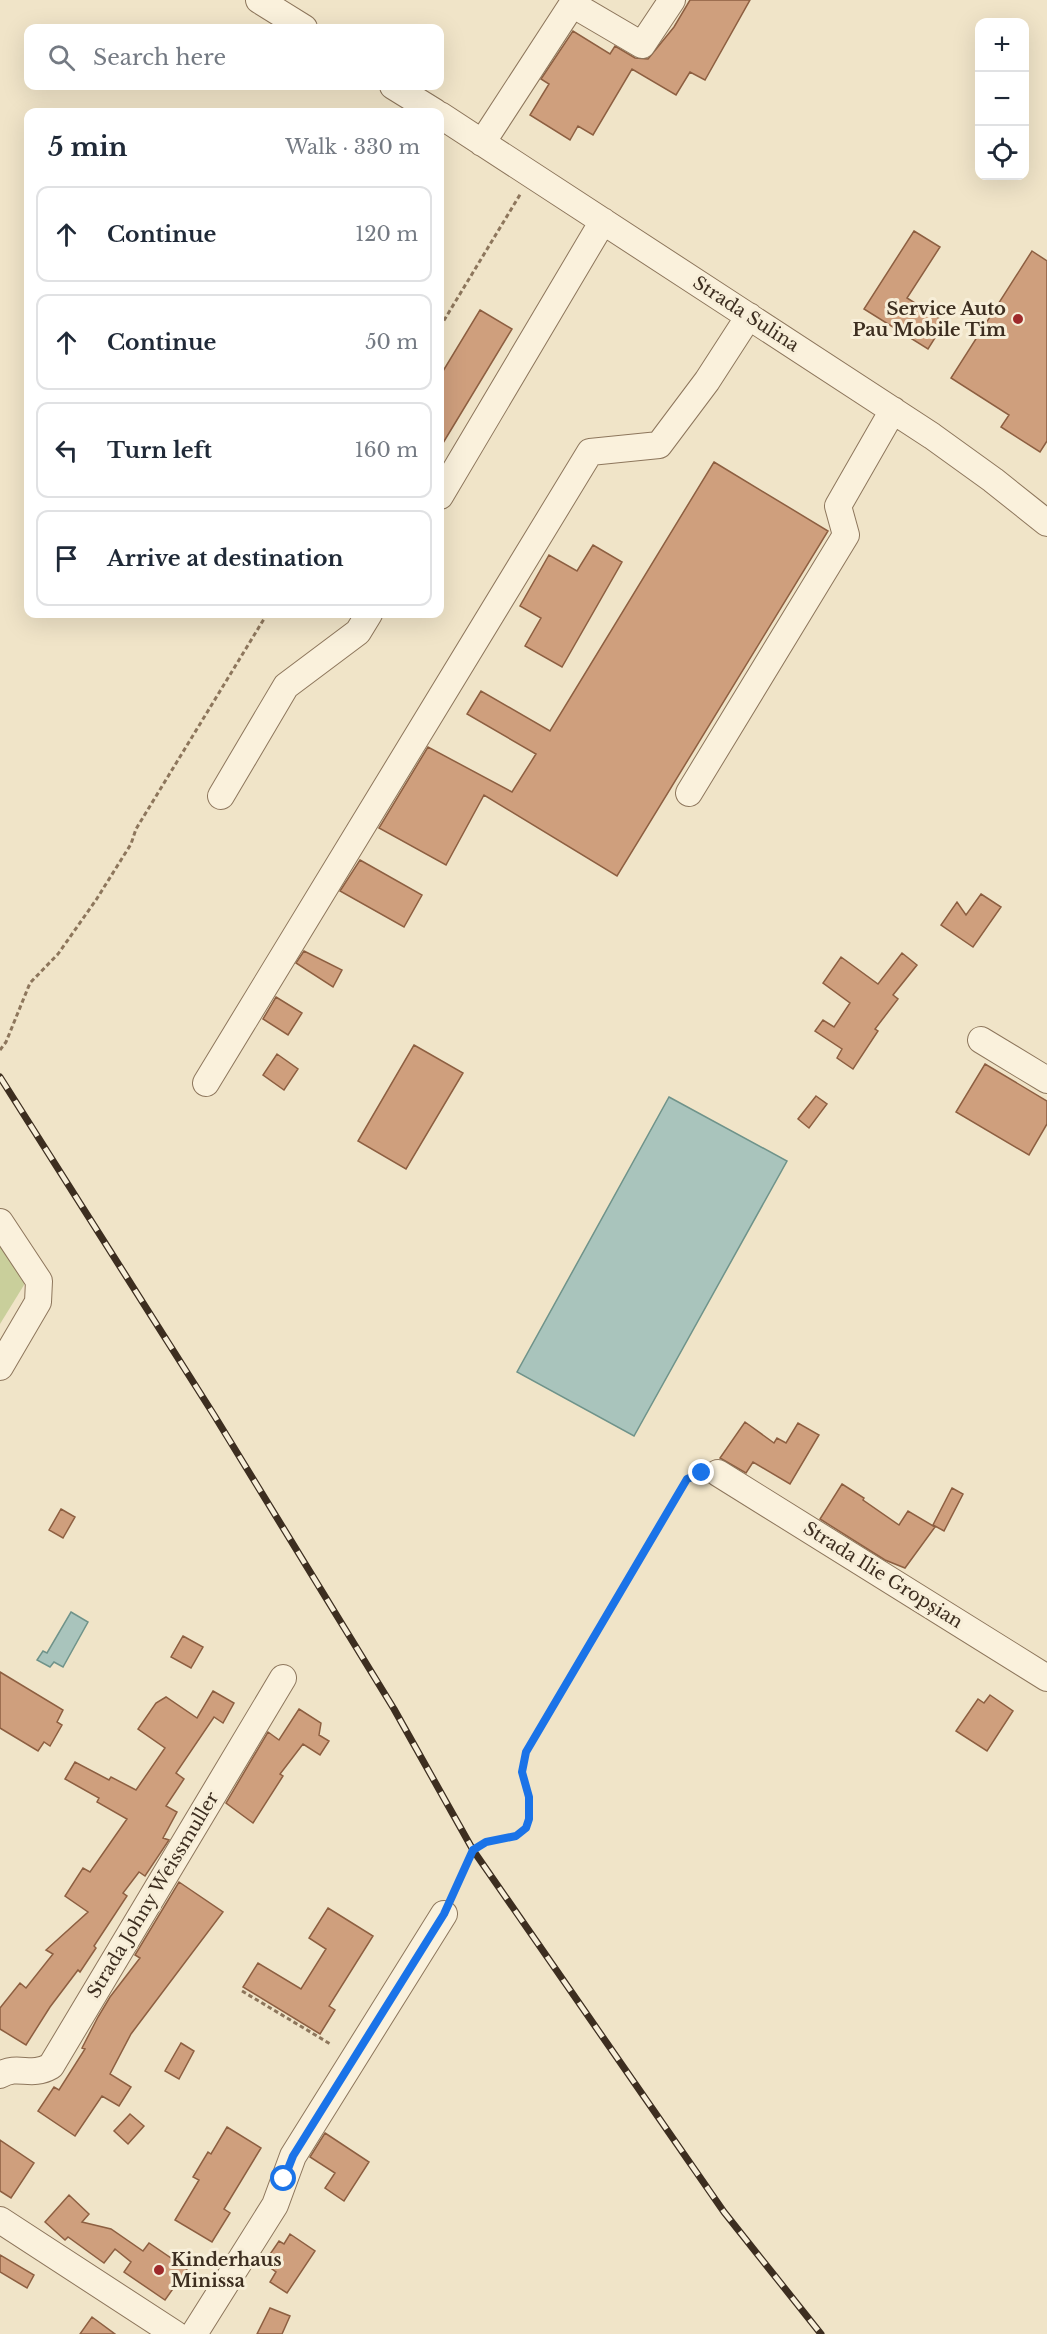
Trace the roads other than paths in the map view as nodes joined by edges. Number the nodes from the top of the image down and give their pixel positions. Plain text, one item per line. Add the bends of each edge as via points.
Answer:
1 (259, 0) edge
2 (672, 0) edge
3 (574, 2) edge
4 (298, 24) edge
5 (399, 90) edge
6 (429, 108) edge
7 (444, 118) edge
8 (482, 142) junction
9 (603, 221) junction
10 (749, 315) junction
11 (893, 410) junction
12 (444, 489) edge
13 (1047, 523) edge
14 (367, 618) edge
15 (689, 793) dead end
16 (221, 796) dead end
17 (981, 1040) dead end
18 (1047, 1080) edge
19 (206, 1083) dead end
20 (0, 1222) edge
21 (0, 1367) edge
22 (718, 1473) road end
23 (284, 1678) dead end
24 (1047, 1678) edge
25 (444, 1914) road end
26 (0, 2075) edge
27 (0, 2220) edge
28 (162, 2330) edge
29 (194, 2334) edge

1 - 4 street
2 - 3 street via 642,45
3 - 8 street
5 - 6 street
7 - 8 street, Strada Sulina
8 - 9 street, Strada Sulina
9 - 10 street, Strada Sulina
9 - 12 street
10 - 11 street, Strada Sulina
10 - 19 street via 707,381 659,444 590,452
11 - 13 street, Strada Sulina
11 - 15 street via 838,506 846,535
14 - 16 street via 358,632 286,686
17 - 18 street
20 - 21 street via 39,1281 38,1302
22 - 24 street, Strada Ilie Gropșian
23 - 26 street, Strada Johny Weissmuller via 51,2066 36,2073 12,2070
25 - 29 street via 293,2156 275,2205
27 - 28 street

